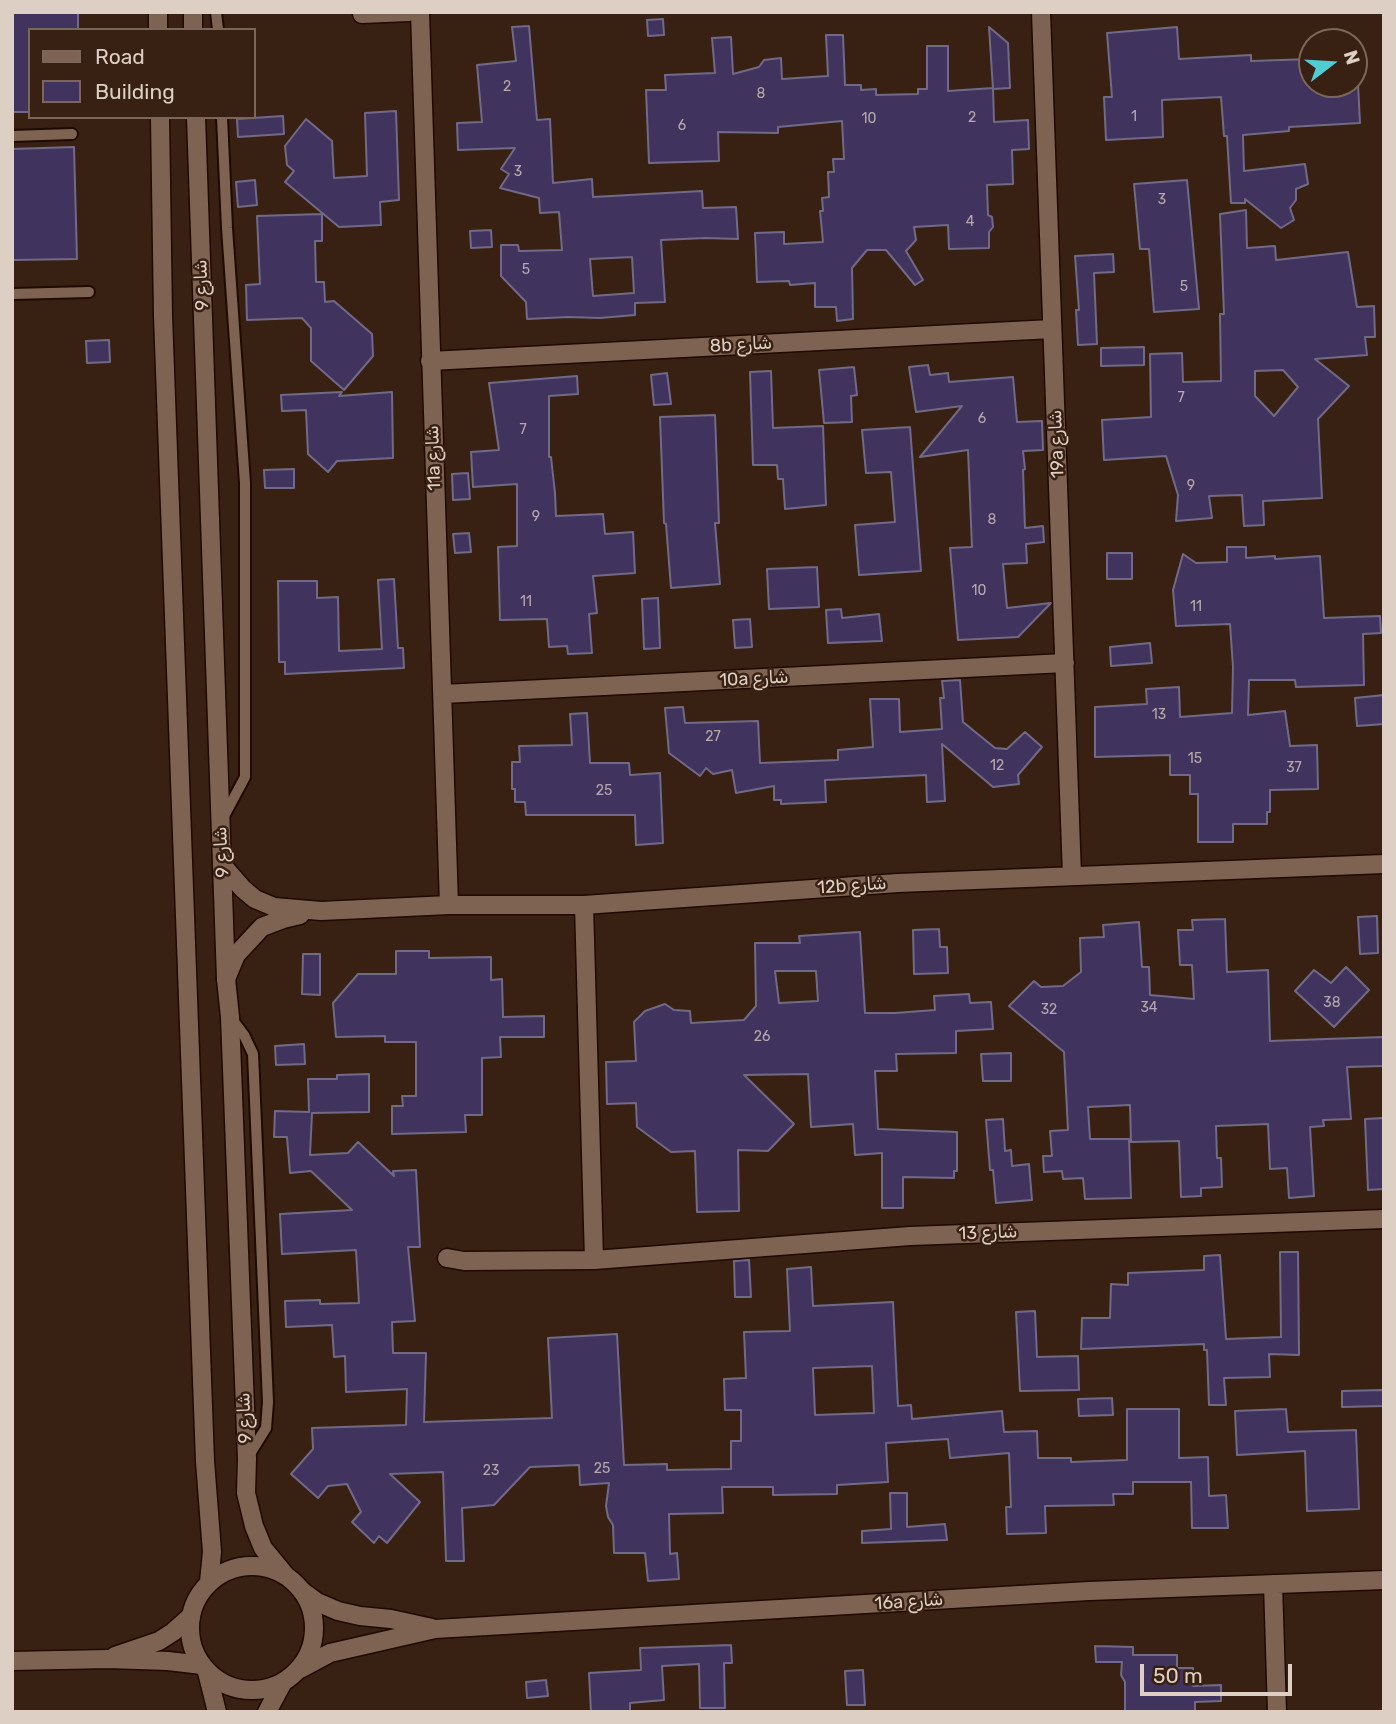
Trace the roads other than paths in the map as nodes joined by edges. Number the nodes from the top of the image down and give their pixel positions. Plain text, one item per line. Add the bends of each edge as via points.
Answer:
1 (409, 12) edge
2 (420, 12) edge
3 (1041, 12) edge
4 (362, 14) edge
5 (160, 119) edge
6 (197, 119) edge
7 (222, 119) edge
8 (72, 134) dead end
9 (12, 136) edge
10 (89, 292) dead end
11 (12, 294) edge
12 (1052, 329) junction
13 (430, 361) junction
14 (1065, 663) junction
15 (443, 694) junction
16 (221, 823) junction
17 (1384, 864) edge
18 (223, 866) junction
19 (1072, 876) junction
20 (449, 905) junction
21 (584, 905) junction
22 (321, 911) junction
23 (226, 979) junction
24 (1384, 1219) edge
25 (447, 1258) dead end
26 (594, 1260) junction
27 (286, 1576) junction
28 (1384, 1580) edge
29 (209, 1582) junction
30 (1273, 1584) junction
31 (302, 1591) junction
32 (191, 1616) junction
33 (435, 1629) junction
34 (108, 1659) junction
35 (12, 1661) edge
36 (205, 1669) junction
37 (300, 1669) junction
38 (282, 1684) junction
39 (217, 1712) edge
40 (267, 1712) edge
41 (1277, 1712) edge

1 - 4 street
2 - 13 street, 11a شارع
3 - 12 street, 19a شارع
5 - 29 street via 167,428 212,1552
6 - 16 street, شارع 9
7 - 16 lane via 245,483 245,777
8 - 9 lane
10 - 11 lane
12 - 13 street, 8b شارع
12 - 14 street, 19a شارع
13 - 15 street, 11a شارع
14 - 15 street, 10a شارع
14 - 19 street, 19a شارع
15 - 20 street, 11a شارع
16 - 18 street, شارع 9
17 - 19 street, 12b شارع
18 - 22 street, 12b شارع via 256,899 274,907
18 - 23 street, شارع 9
19 - 21 street, 12b شارع
20 - 21 street, 12b شارع
20 - 22 street, 12b شارع
21 - 26 street
22 - 23 street, 12b شارع via 262,927 236,955
23 - 27 street, شارع 9 via 246,1493 263,1548
24 - 26 street, شارع 13 via 910,1236
25 - 26 street, شارع 13
27 - 29 street via 247,1566
27 - 31 street
28 - 30 street, 16a شارع
29 - 32 street
30 - 33 street, 16a شارع
30 - 41 street
31 - 33 street, 16a شارع via 338,1611
31 - 37 street via 314,1630 309,1655
32 - 34 street via 159,1641
32 - 36 street via 191,1642
33 - 37 street, 16a شارع via 330,1653
34 - 35 street
34 - 36 street via 168,1661
36 - 38 street via 224,1684 243,1690
36 - 39 street
37 - 38 street
38 - 40 street

